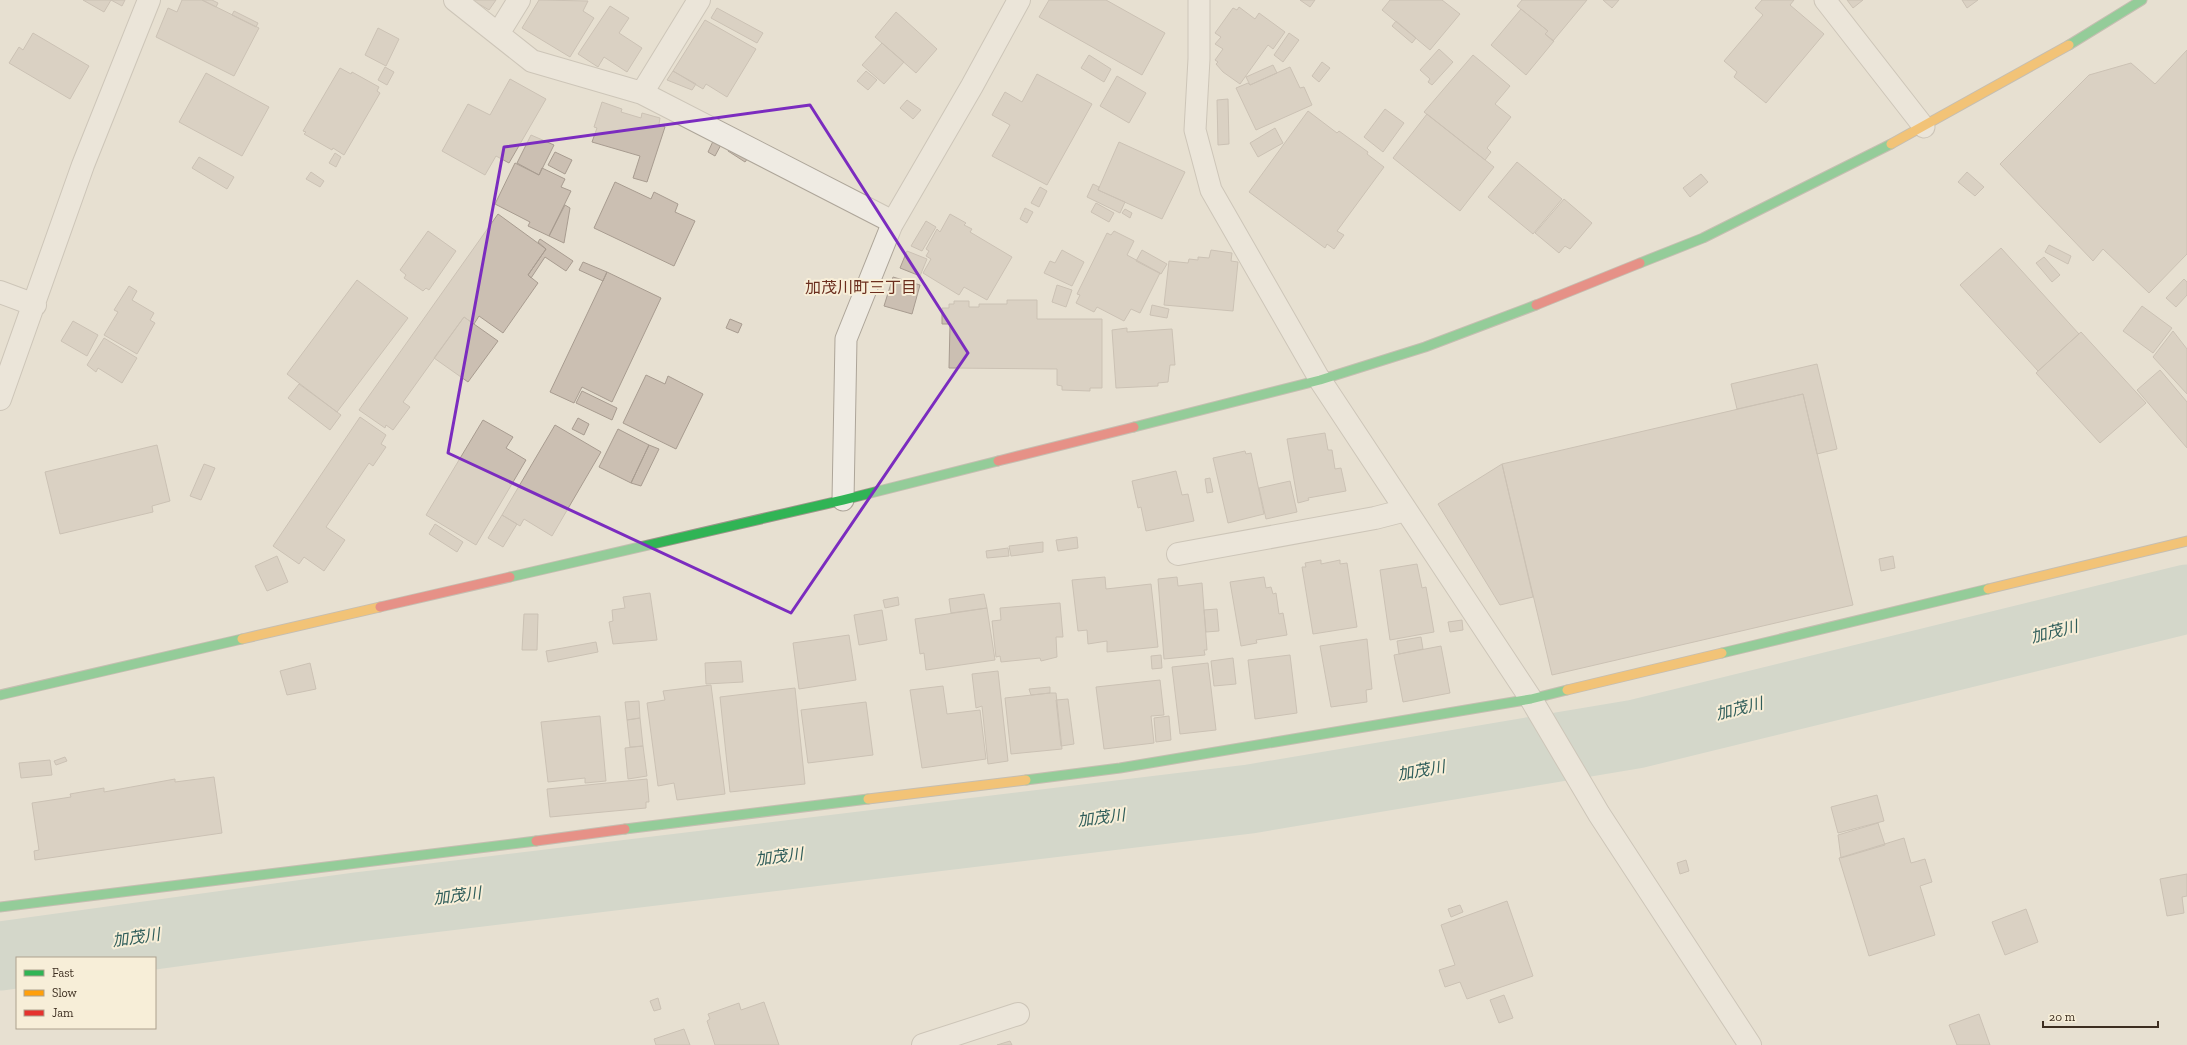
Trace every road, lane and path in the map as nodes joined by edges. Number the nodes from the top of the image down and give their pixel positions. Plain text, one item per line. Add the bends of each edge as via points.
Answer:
1 (149, 0) edge
2 (455, 0) edge
3 (519, 0) edge
4 (699, 0) edge
5 (1019, 0) edge
6 (1199, 0) edge
7 (1825, 0) edge
8 (2142, 0) edge
9 (498, 34) junction
10 (642, 92) junction
11 (1924, 127) junction
12 (893, 222) junction
13 (0, 292) edge
14 (35, 305) junction
15 (1320, 380) junction
16 (0, 399) edge
17 (843, 500) junction
18 (1406, 510) junction
19 (2187, 541) edge
20 (1178, 554) dead end
21 (0, 695) edge
22 (1531, 699) junction
23 (0, 907) edge
24 (1018, 1014) dead end
25 (923, 1045) edge
26 (1750, 1045) edge

1 - 14 street via 82,165
2 - 9 street
3 - 9 street
4 - 10 street
5 - 12 street
6 - 15 lane via 1195,130 1211,190
7 - 11 lane
8 - 11 street via 2098,29
9 - 10 street via 532,61
10 - 12 street
11 - 15 street via 1704,238 1494,322
12 - 17 lane via 846,339
13 - 14 street
14 - 16 street
15 - 17 street
15 - 18 street
17 - 21 street
18 - 20 street
18 - 22 street
19 - 22 street
22 - 23 street via 1120,768
22 - 26 street via 1599,814
24 - 25 street

